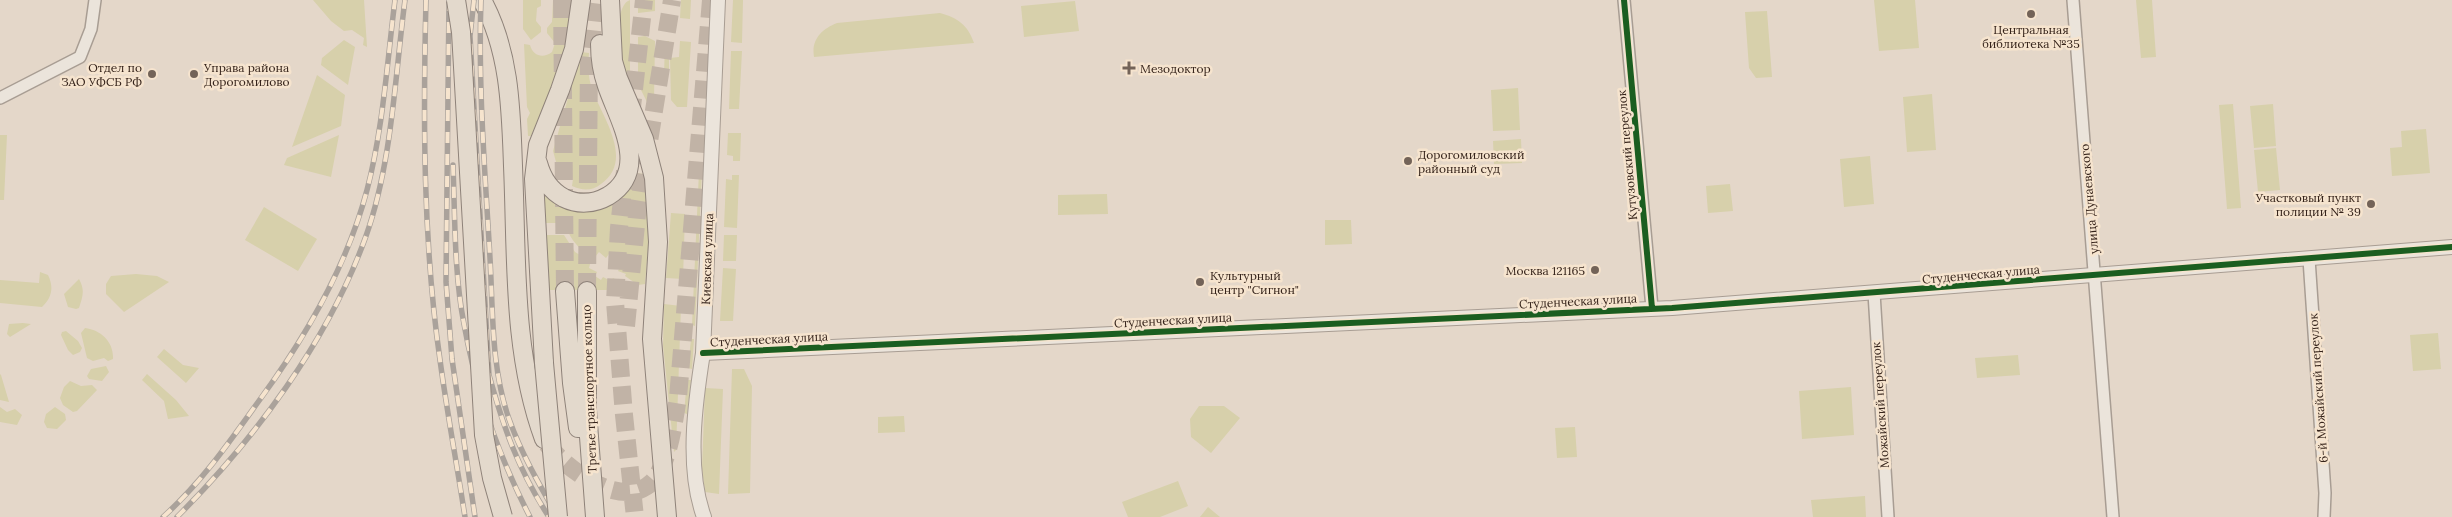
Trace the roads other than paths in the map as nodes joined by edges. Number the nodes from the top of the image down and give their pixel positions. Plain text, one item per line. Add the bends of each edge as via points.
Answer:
1 (95, 0) edge
2 (456, 0) edge
3 (482, 0) edge
4 (581, 0) edge
5 (604, 0) edge
6 (610, 0) edge
7 (718, 0) edge
8 (1624, 0) edge
9 (2073, 0) edge
10 (0, 98) edge
11 (535, 155) junction
12 (2452, 247) edge
13 (2309, 259) junction
14 (2095, 276) junction
15 (565, 291) tunnel mouth
16 (587, 291) tunnel mouth
17 (1874, 293) junction
18 (1652, 308) junction
19 (703, 353) junction
20 (544, 439) tunnel mouth
21 (594, 513) edge
22 (503, 517) edge
23 (558, 517) edge
24 (667, 517) edge
25 (704, 517) edge
26 (1888, 517) edge
27 (2113, 517) edge
28 (2324, 517) edge

1 - 10 street via 80,56
2 - 22 main road, bridge via 461,32 484,435
3 - 20 main road via 490,14 504,62 511,108 520,333 532,408
4 - 11 main road via 578,31 569,67
5 - 11 main road via 601,64 627,136 630,152 624,178 601,200 576,202 547,185
6 - 24 main road via 613,61 644,139 654,178 658,242 652,339
7 - 19 street, Киевская улица
8 - 18 street, Кутузовский переулок
9 - 14 street, улица Дунаевского
11 - 23 main road, bridge via 544,362
12 - 13 street, Студенческая улица
13 - 14 street, Студенческая улица
13 - 28 street, 6-й Можайский переулок via 2326,493
14 - 17 street, Студенческая улица
14 - 27 street, улица Дунаевского
15 - 21 main road via 581,452
16 - 21 main road, Третье транспортное кольцо via 587,410
17 - 18 street, Студенческая улица
17 - 26 street, Можайский переулок
18 - 19 street, Студенческая улица
19 - 25 street, Киевская улица via 695,407 695,453 696,481

